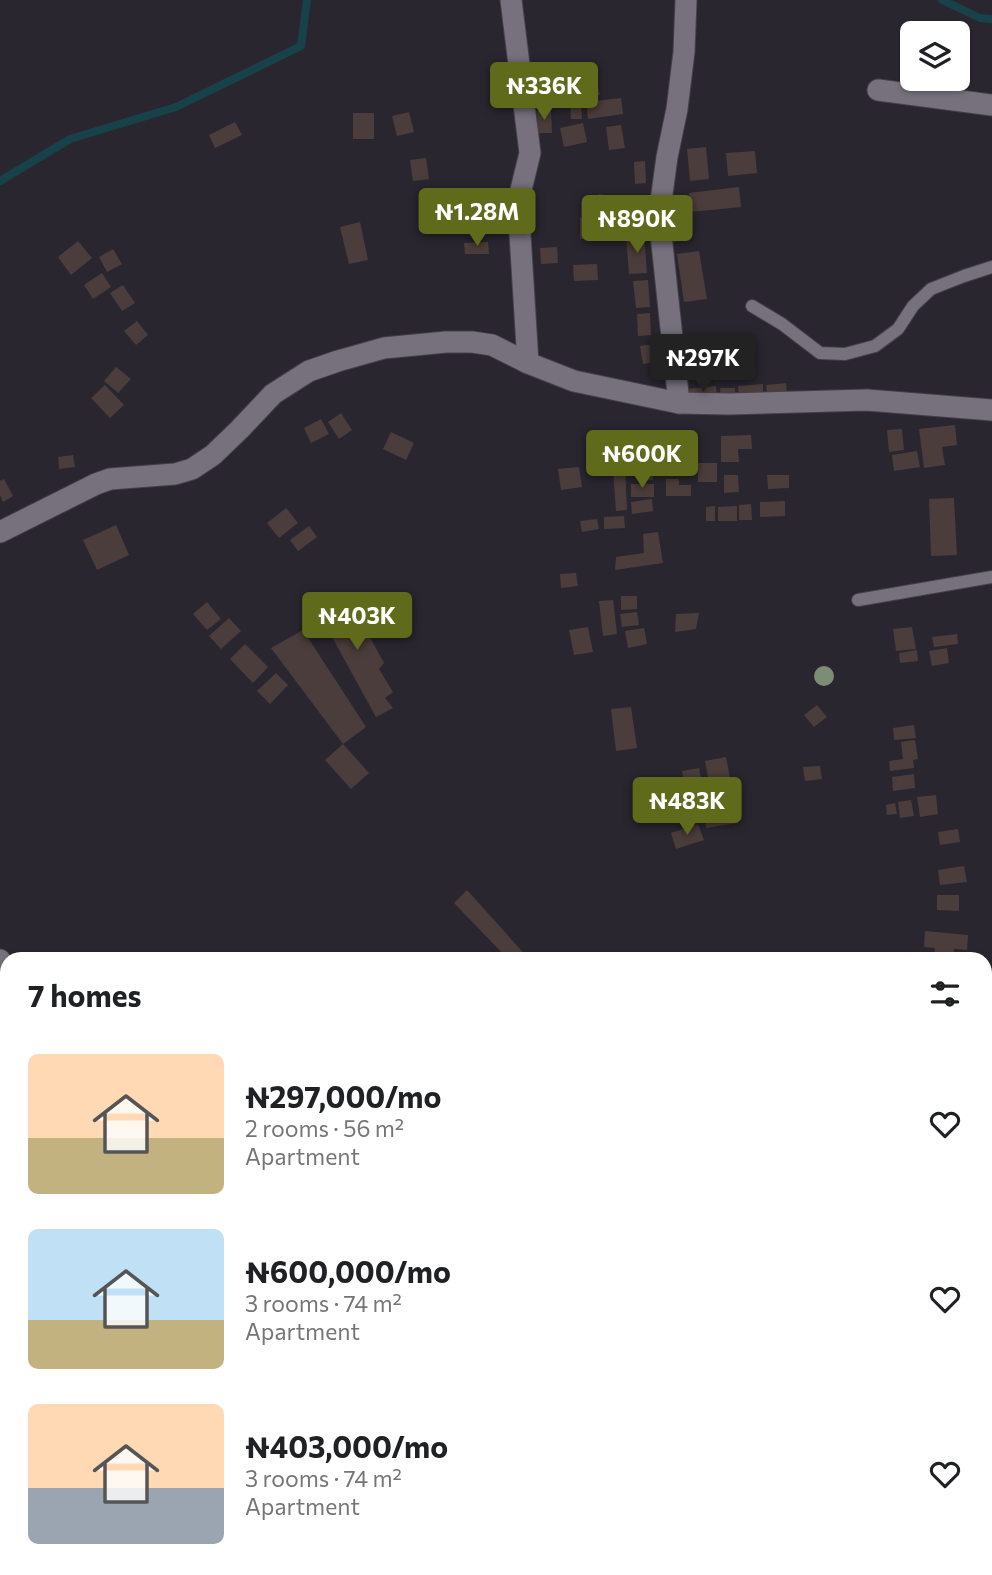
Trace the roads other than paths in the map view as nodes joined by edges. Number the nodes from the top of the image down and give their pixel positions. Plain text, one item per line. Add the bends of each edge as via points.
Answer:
1 (511, 0) edge
2 (686, 0) edge
3 (878, 90) dead end
4 (992, 105) edge
5 (992, 267) edge
6 (751, 306) dead end
7 (528, 363) junction
8 (679, 403) junction
9 (992, 410) edge
10 (0, 532) edge
11 (992, 577) edge
12 (858, 600) dead end

1 - 7 street via 530,152 518,202
2 - 8 street via 677,109 659,216
3 - 4 street
5 - 6 lane via 932,289 913,306 898,330 875,346 845,354 820,353
7 - 8 street via 574,381
7 - 10 street via 492,345 472,342 384,348 338,360 309,371 273,394 213,455 192,469 110,479
8 - 9 street via 867,400
11 - 12 lane

